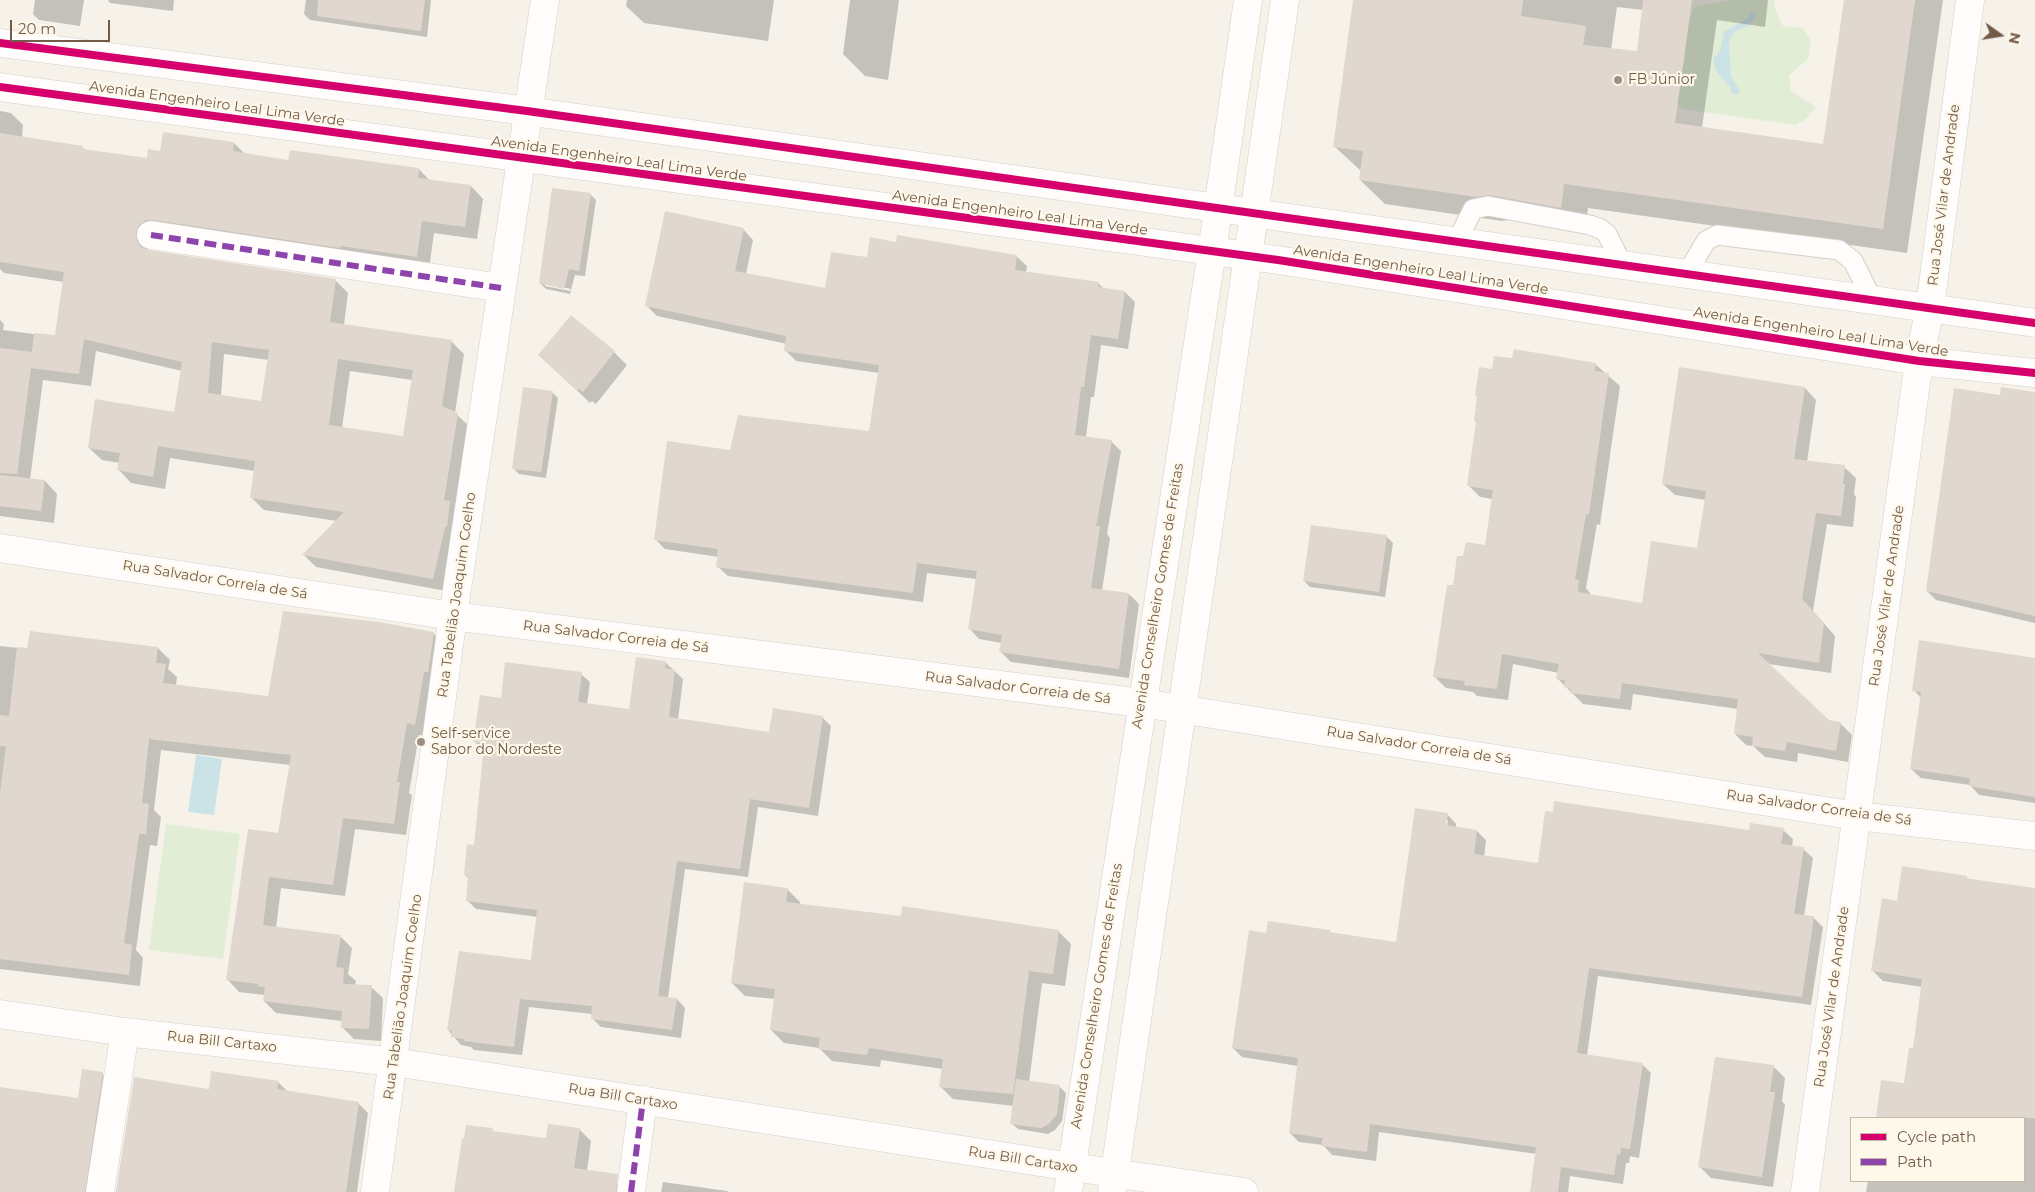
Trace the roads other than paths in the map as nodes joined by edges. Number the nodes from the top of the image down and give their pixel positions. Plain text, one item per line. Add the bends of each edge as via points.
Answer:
1 (545, 0) edge
2 (1248, 0) edge
3 (1285, 0) edge
4 (1970, 0) edge
5 (0, 42) edge
6 (0, 87) edge
7 (527, 111) junction
8 (522, 158) junction
9 (1218, 208) junction
10 (1254, 213) junction
11 (151, 235) dead end
12 (1456, 243) junction
13 (1212, 251) junction
14 (1248, 256) junction
15 (1623, 266) junction
16 (1686, 275) junction
17 (502, 288) junction
18 (1873, 301) junction
19 (1930, 308) junction
20 (2035, 323) edge
21 (1919, 361) junction
22 (2035, 373) edge
23 (0, 548) edge
24 (453, 616) junction
25 (1142, 703) junction
26 (1184, 709) junction
27 (1857, 816) junction
28 (2035, 836) edge
29 (0, 1014) edge
30 (125, 1032) junction
31 (394, 1062) junction
32 (643, 1100) junction
33 (1070, 1180) edge
34 (1113, 1183) edge
35 (100, 1192) edge
36 (375, 1192) edge
37 (631, 1192) edge
38 (1244, 1192) edge
39 (1805, 1192) edge

1 - 7 street, Rua Tabelião Joaquim Coelho
2 - 9 street, Avenida Conselheiro Gomes de Freitas
3 - 10 street
4 - 19 street, Rua José Vilar de Andrade
5 - 7 street
6 - 8 street, Avenida Engenheiro Leal Lima Verde
7 - 8 street, Rua Tabelião Joaquim Coelho
7 - 9 street
8 - 13 street, Avenida Engenheiro Leal Lima Verde
8 - 17 street, Rua Tabelião Joaquim Coelho
9 - 10 street
9 - 13 street, Avenida Conselheiro Gomes de Freitas
10 - 12 street
10 - 14 street
11 - 17 street
12 - 15 street
12 - 15 lane via 1473,209 1488,206 1601,229 1608,234
13 - 14 street, Avenida Engenheiro Leal Lima Verde
13 - 25 street, Avenida Conselheiro Gomes de Freitas
14 - 21 street, Avenida Engenheiro Leal Lima Verde
14 - 26 street
15 - 16 street
16 - 18 street
16 - 18 lane via 1706,241 1717,235 1838,250 1853,261
17 - 24 street, Rua Tabelião Joaquim Coelho
18 - 19 street
19 - 20 street
19 - 21 street, Rua José Vilar de Andrade
21 - 22 street, Avenida Engenheiro Leal Lima Verde
21 - 27 street, Rua José Vilar de Andrade
23 - 24 street, Rua Salvador Correia de Sá
24 - 25 street, Rua Salvador Correia de Sá
24 - 31 street, Rua Tabelião Joaquim Coelho
25 - 26 street, Rua Salvador Correia de Sá
25 - 33 street, Avenida Conselheiro Gomes de Freitas
26 - 27 street, Rua Salvador Correia de Sá
26 - 34 street
27 - 28 street, Rua Salvador Correia de Sá
27 - 39 street, Rua José Vilar de Andrade
29 - 30 street, Rua Bill Cartaxo
30 - 31 street, Rua Bill Cartaxo
30 - 35 street
31 - 32 street, Rua Bill Cartaxo
31 - 36 street, Rua Tabelião Joaquim Coelho
32 - 33 street, Rua Bill Cartaxo
32 - 37 street
33 - 34 street, Rua Bill Cartaxo
34 - 38 street, Rua Bill Cartaxo

